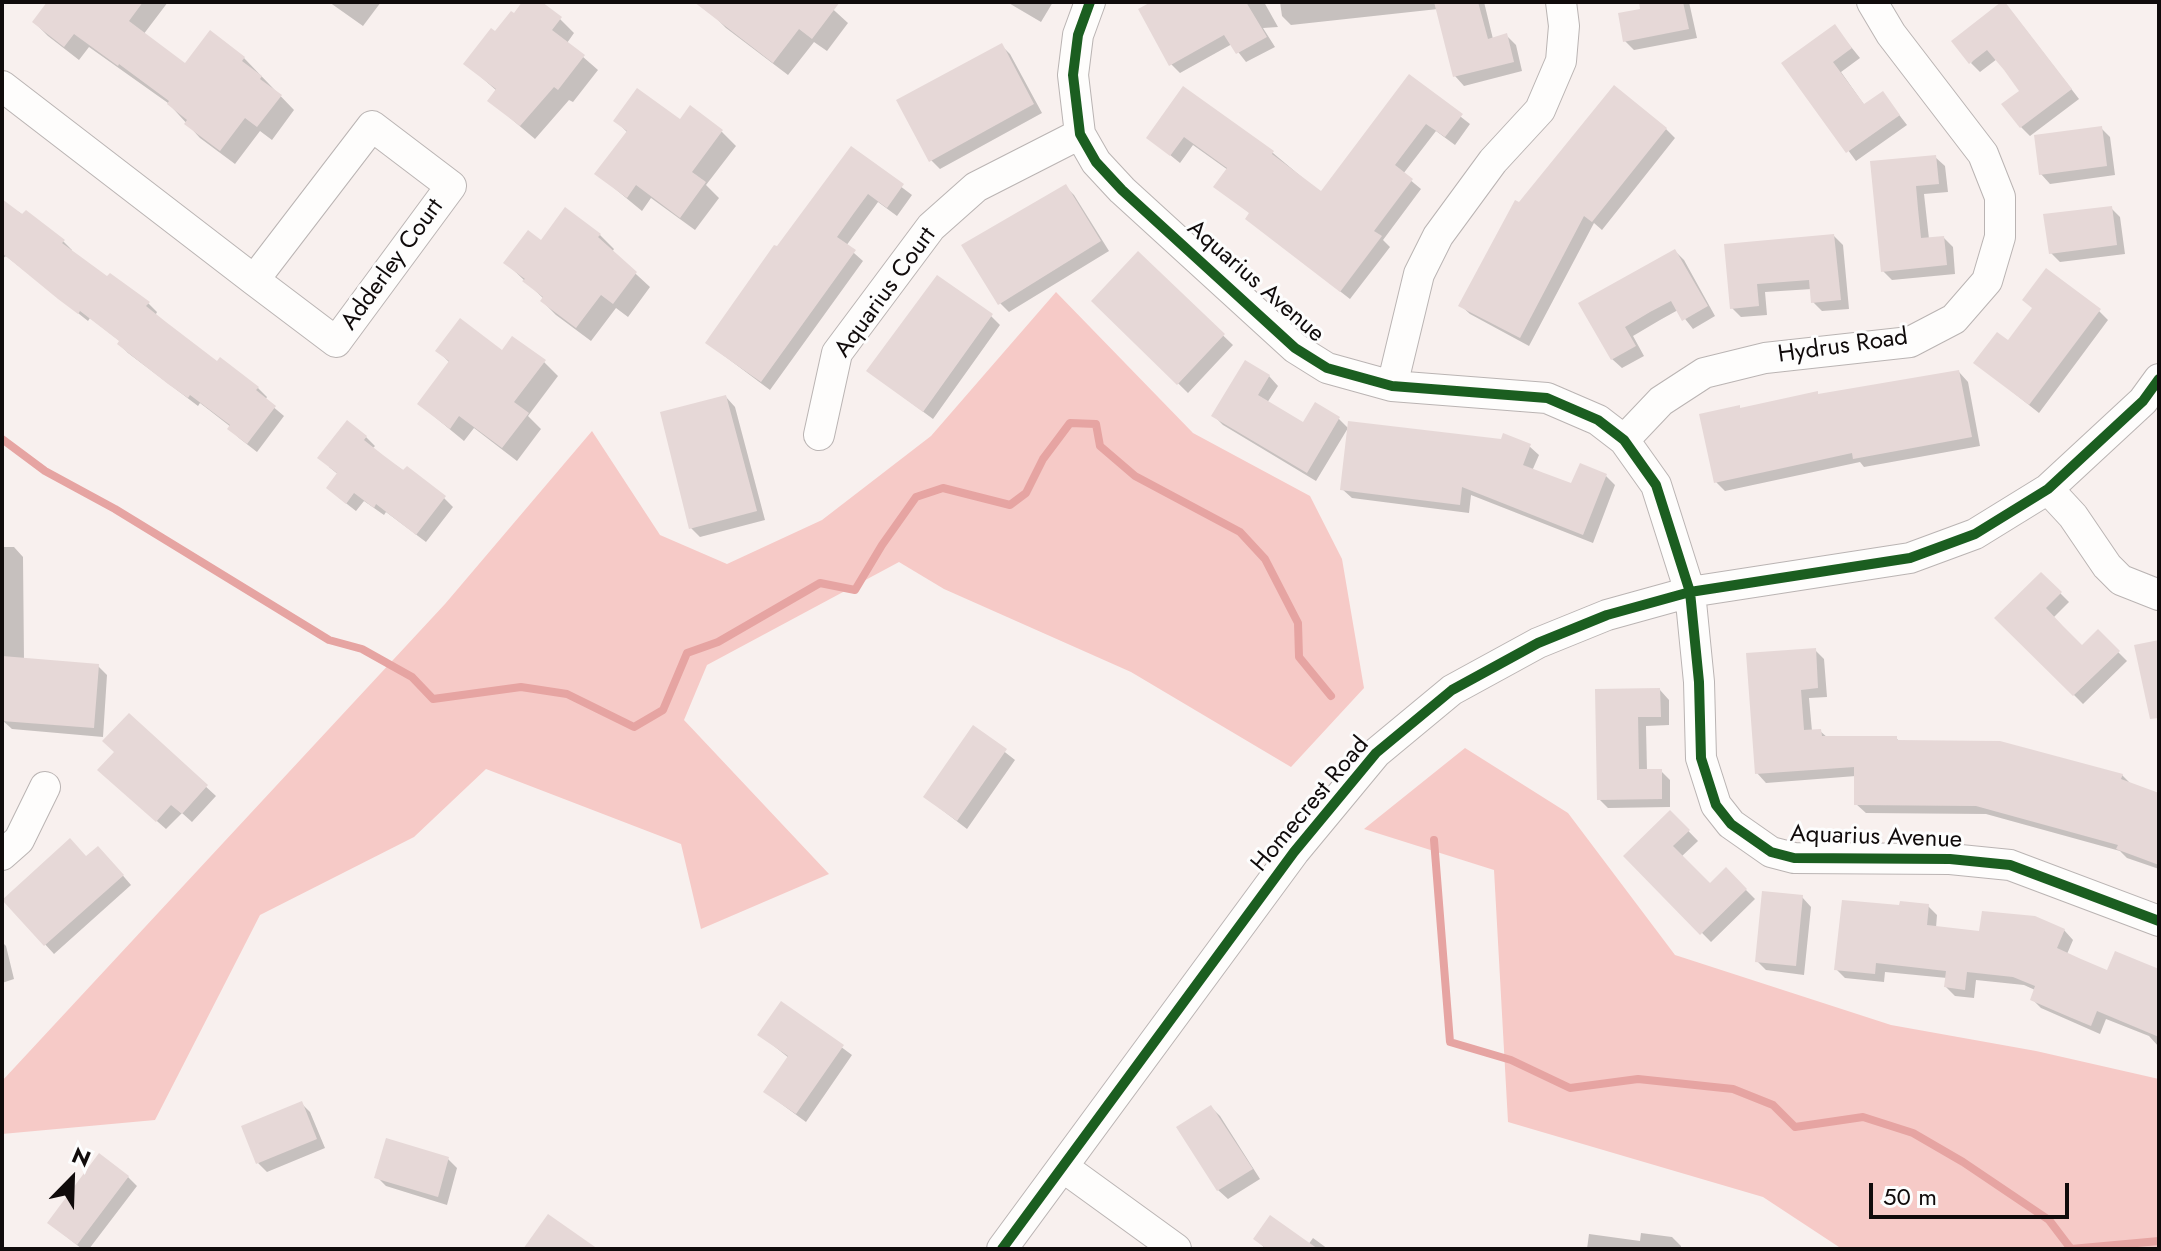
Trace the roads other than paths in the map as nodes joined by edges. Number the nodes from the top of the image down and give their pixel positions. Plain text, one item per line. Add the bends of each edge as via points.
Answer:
1 (1090, 2) edge
2 (1561, 2) edge
3 (1872, 2) edge
4 (2, 86) edge
5 (1080, 134) junction
6 (254, 280) junction
7 (1392, 386) junction
8 (2154, 398) edge
9 (819, 435) dead end
10 (1624, 440) junction
11 (2048, 489) junction
12 (1690, 592) junction
13 (2159, 595) edge
14 (45, 787) dead end
15 (2, 855) edge
16 (2159, 921) edge
17 (1063, 1167) junction
18 (1002, 1249) edge
19 (1176, 1249) edge

1 - 5 street, Aquarius Avenue via 1078,35 1073,75
2 - 7 street via 1561,61 1540,110 1493,161 1438,236 1419,274
3 - 10 street, Hydrus Road via 1983,154 2000,197 2000,237 1987,281 1954,319 1910,342 1765,358 1704,373 1661,401
4 - 6 street, Adderley Court
5 - 7 street, Aquarius Avenue via 1122,190 1295,348 1327,368
5 - 9 street, Aquarius Court via 976,187 931,227 837,353
6 - 6 street, Adderley Court via 372,126 451,186 336,342
7 - 10 street, Aquarius Avenue via 1547,398 1598,420
8 - 11 street, Homecrest Road
10 - 12 street, Aquarius Avenue via 1656,485
11 - 12 street, Homecrest Road via 1975,534 1910,558
11 - 13 street via 2121,580
12 - 16 street, Aquarius Avenue via 1701,758 1716,805 1731,824 1771,852 1794,858 1950,859 2010,865
12 - 17 street, Homecrest Road via 1607,615 1538,643 1452,690 1376,753 1294,852
14 - 15 street via 19,840
17 - 18 street, Homecrest Road
17 - 19 street

